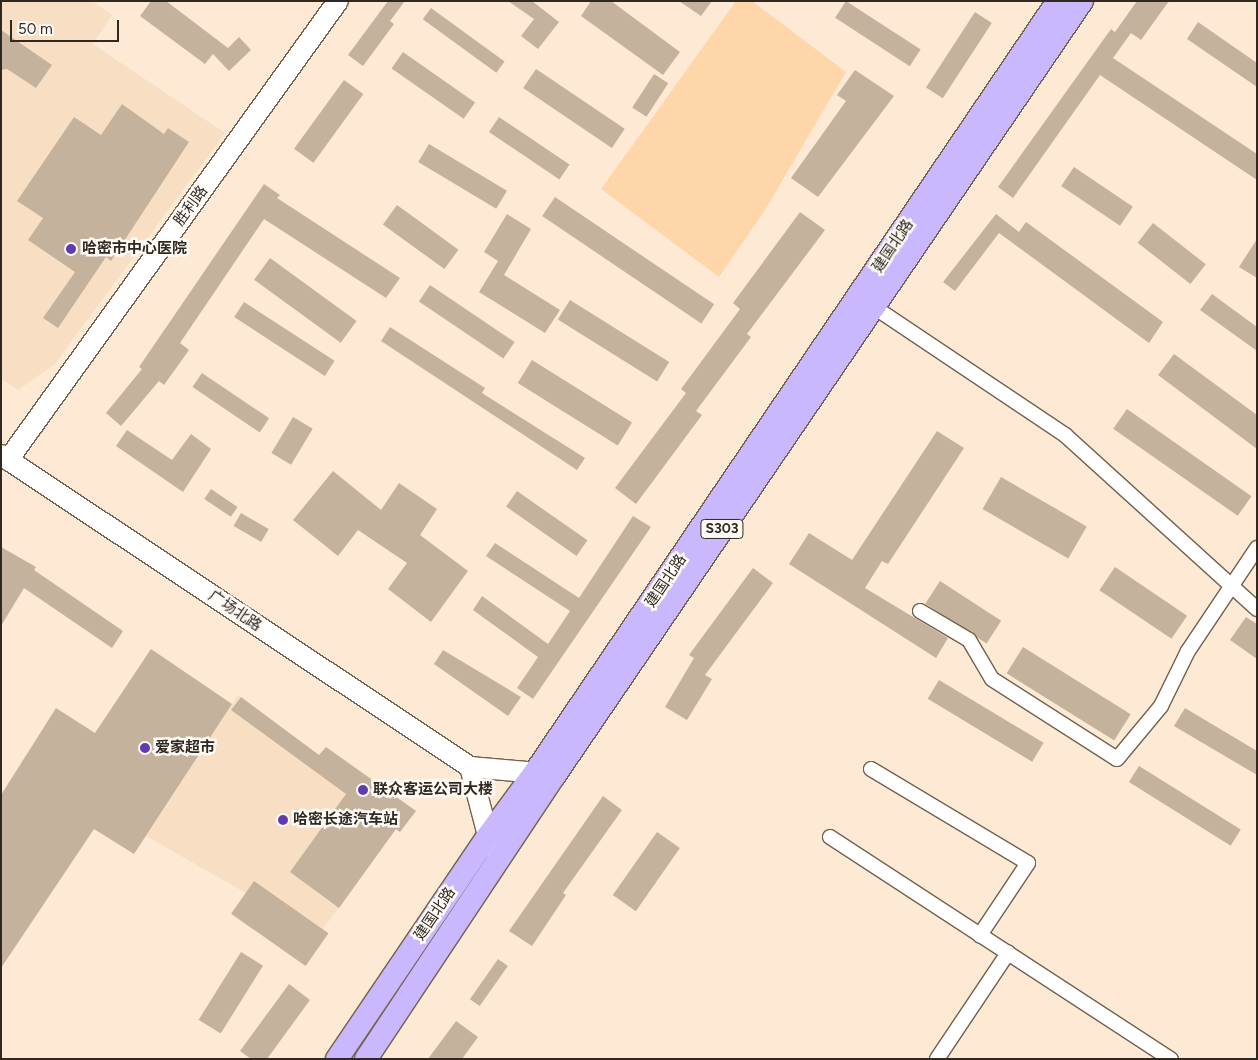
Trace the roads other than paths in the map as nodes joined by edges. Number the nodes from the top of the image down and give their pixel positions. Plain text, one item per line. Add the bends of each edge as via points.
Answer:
1 (338, 1) edge
2 (1058, 1) edge
3 (1082, 1) edge
4 (874, 307) junction
5 (4, 457) edge
6 (1257, 548) edge
7 (1232, 585) junction
8 (1257, 608) edge
9 (920, 611) dead end
10 (470, 767) junction
11 (871, 769) dead end
12 (546, 773) junction
13 (488, 836) junction
14 (830, 838) dead end
15 (497, 864) junction
16 (980, 935) junction
17 (1008, 954) junction
18 (337, 1059) edge
19 (366, 1059) edge
20 (937, 1059) edge
21 (1171, 1059) edge

1 - 5 main road, 胜利路
2 - 12 main road, 建国北路
3 - 4 main road, 建国北路 / S303
4 - 7 street via 1065,435
4 - 12 main road, 建国北路 / S303
5 - 10 main road, 广场北路
6 - 7 street
7 - 8 street
7 - 9 street via 1188,651 1161,706 1117,759 992,679 968,640
10 - 12 main road
10 - 13 main road
11 - 16 street via 1028,863
12 - 13 main road, 建国北路
12 - 15 main road, 建国北路 / S303
13 - 15 main road
13 - 18 main road, 建国北路
14 - 16 street
15 - 19 main road, 建国北路 / S303
16 - 17 street
17 - 20 street
17 - 21 street

